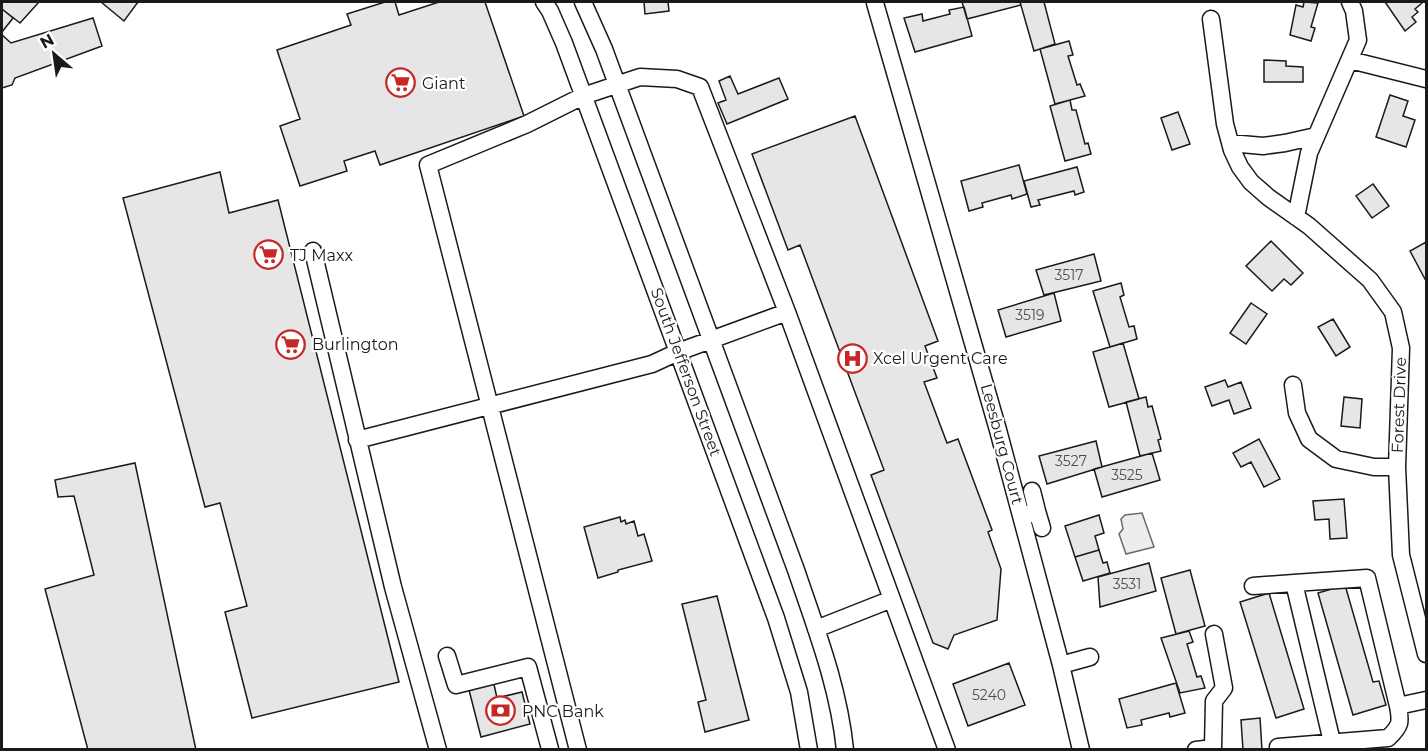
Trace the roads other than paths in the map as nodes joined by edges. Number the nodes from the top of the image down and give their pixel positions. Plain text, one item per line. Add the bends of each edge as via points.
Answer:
1 (544, 2) edge
2 (582, 2) edge
3 (1350, 2) edge
4 (875, 3) dead end
5 (1211, 21) dead end
6 (1350, 60) junction
7 (1426, 79) edge
8 (616, 84) junction
9 (583, 96) junction
10 (1316, 136) junction
11 (1230, 143) junction
12 (1296, 217) junction
13 (313, 251) dead end
14 (787, 312) junction
15 (711, 341) junction
16 (678, 352) junction
17 (1293, 385) dead end
18 (490, 406) junction
19 (357, 440) junction
20 (1397, 467) junction
21 (1032, 491) dead end
22 (1029, 513) junction
23 (1042, 528) dead end
24 (1294, 584) junction
25 (1252, 586) dead end
26 (892, 599) junction
27 (816, 629) junction
28 (1214, 634) dead end
29 (1426, 654) edge
30 (447, 657) dead end
31 (1090, 657) dead end
32 (1061, 665) junction
33 (1426, 700) edge
34 (1398, 706) junction
35 (1333, 746) edge
36 (1278, 747) dead end
37 (550, 748) edge
38 (1213, 748) edge
39 (438, 750) edge
40 (578, 750) edge
41 (809, 750) edge
42 (845, 750) edge
43 (946, 750) edge
44 (1081, 750) edge
45 (1196, 750) edge

1 - 9 street, South Jefferson Street
2 - 8 street, South Jefferson Street
3 - 6 street via 1358,40
4 - 22 street, Leesburg Court via 924,151
5 - 11 street, Forest Drive
6 - 7 street
6 - 10 street
8 - 9 street
8 - 14 street via 640,77 677,79 700,87
8 - 15 street, South Jefferson Street
9 - 16 street, South Jefferson Street
9 - 18 street via 428,165
10 - 11 street via 1263,146
10 - 12 street via 1300,187
11 - 12 street, Forest Drive via 1251,182
12 - 20 street, Forest Drive via 1370,280 1393,312 1401,348
13 - 19 street
14 - 15 street
14 - 26 street
15 - 16 street
15 - 27 street, South Jefferson Street
16 - 18 street via 652,364
16 - 41 street, South Jefferson Street via 793,668
17 - 20 street via 1298,413 1309,439 1336,459
18 - 19 street
18 - 40 street
19 - 39 street
20 - 29 street, Forest Drive via 1401,555
21 - 22 street
22 - 23 street
22 - 32 street, Leesburg Court
24 - 25 street
24 - 34 street via 1367,578
24 - 35 street
26 - 27 street
26 - 43 street
27 - 42 street, South Jefferson Street via 836,695
28 - 38 street via 1224,688 1214,701
30 - 37 street via 456,685 528,667
31 - 32 street
32 - 44 street, Leesburg Court
33 - 34 street
34 - 35 street via 1401,721 1388,738
35 - 36 street
38 - 45 street

